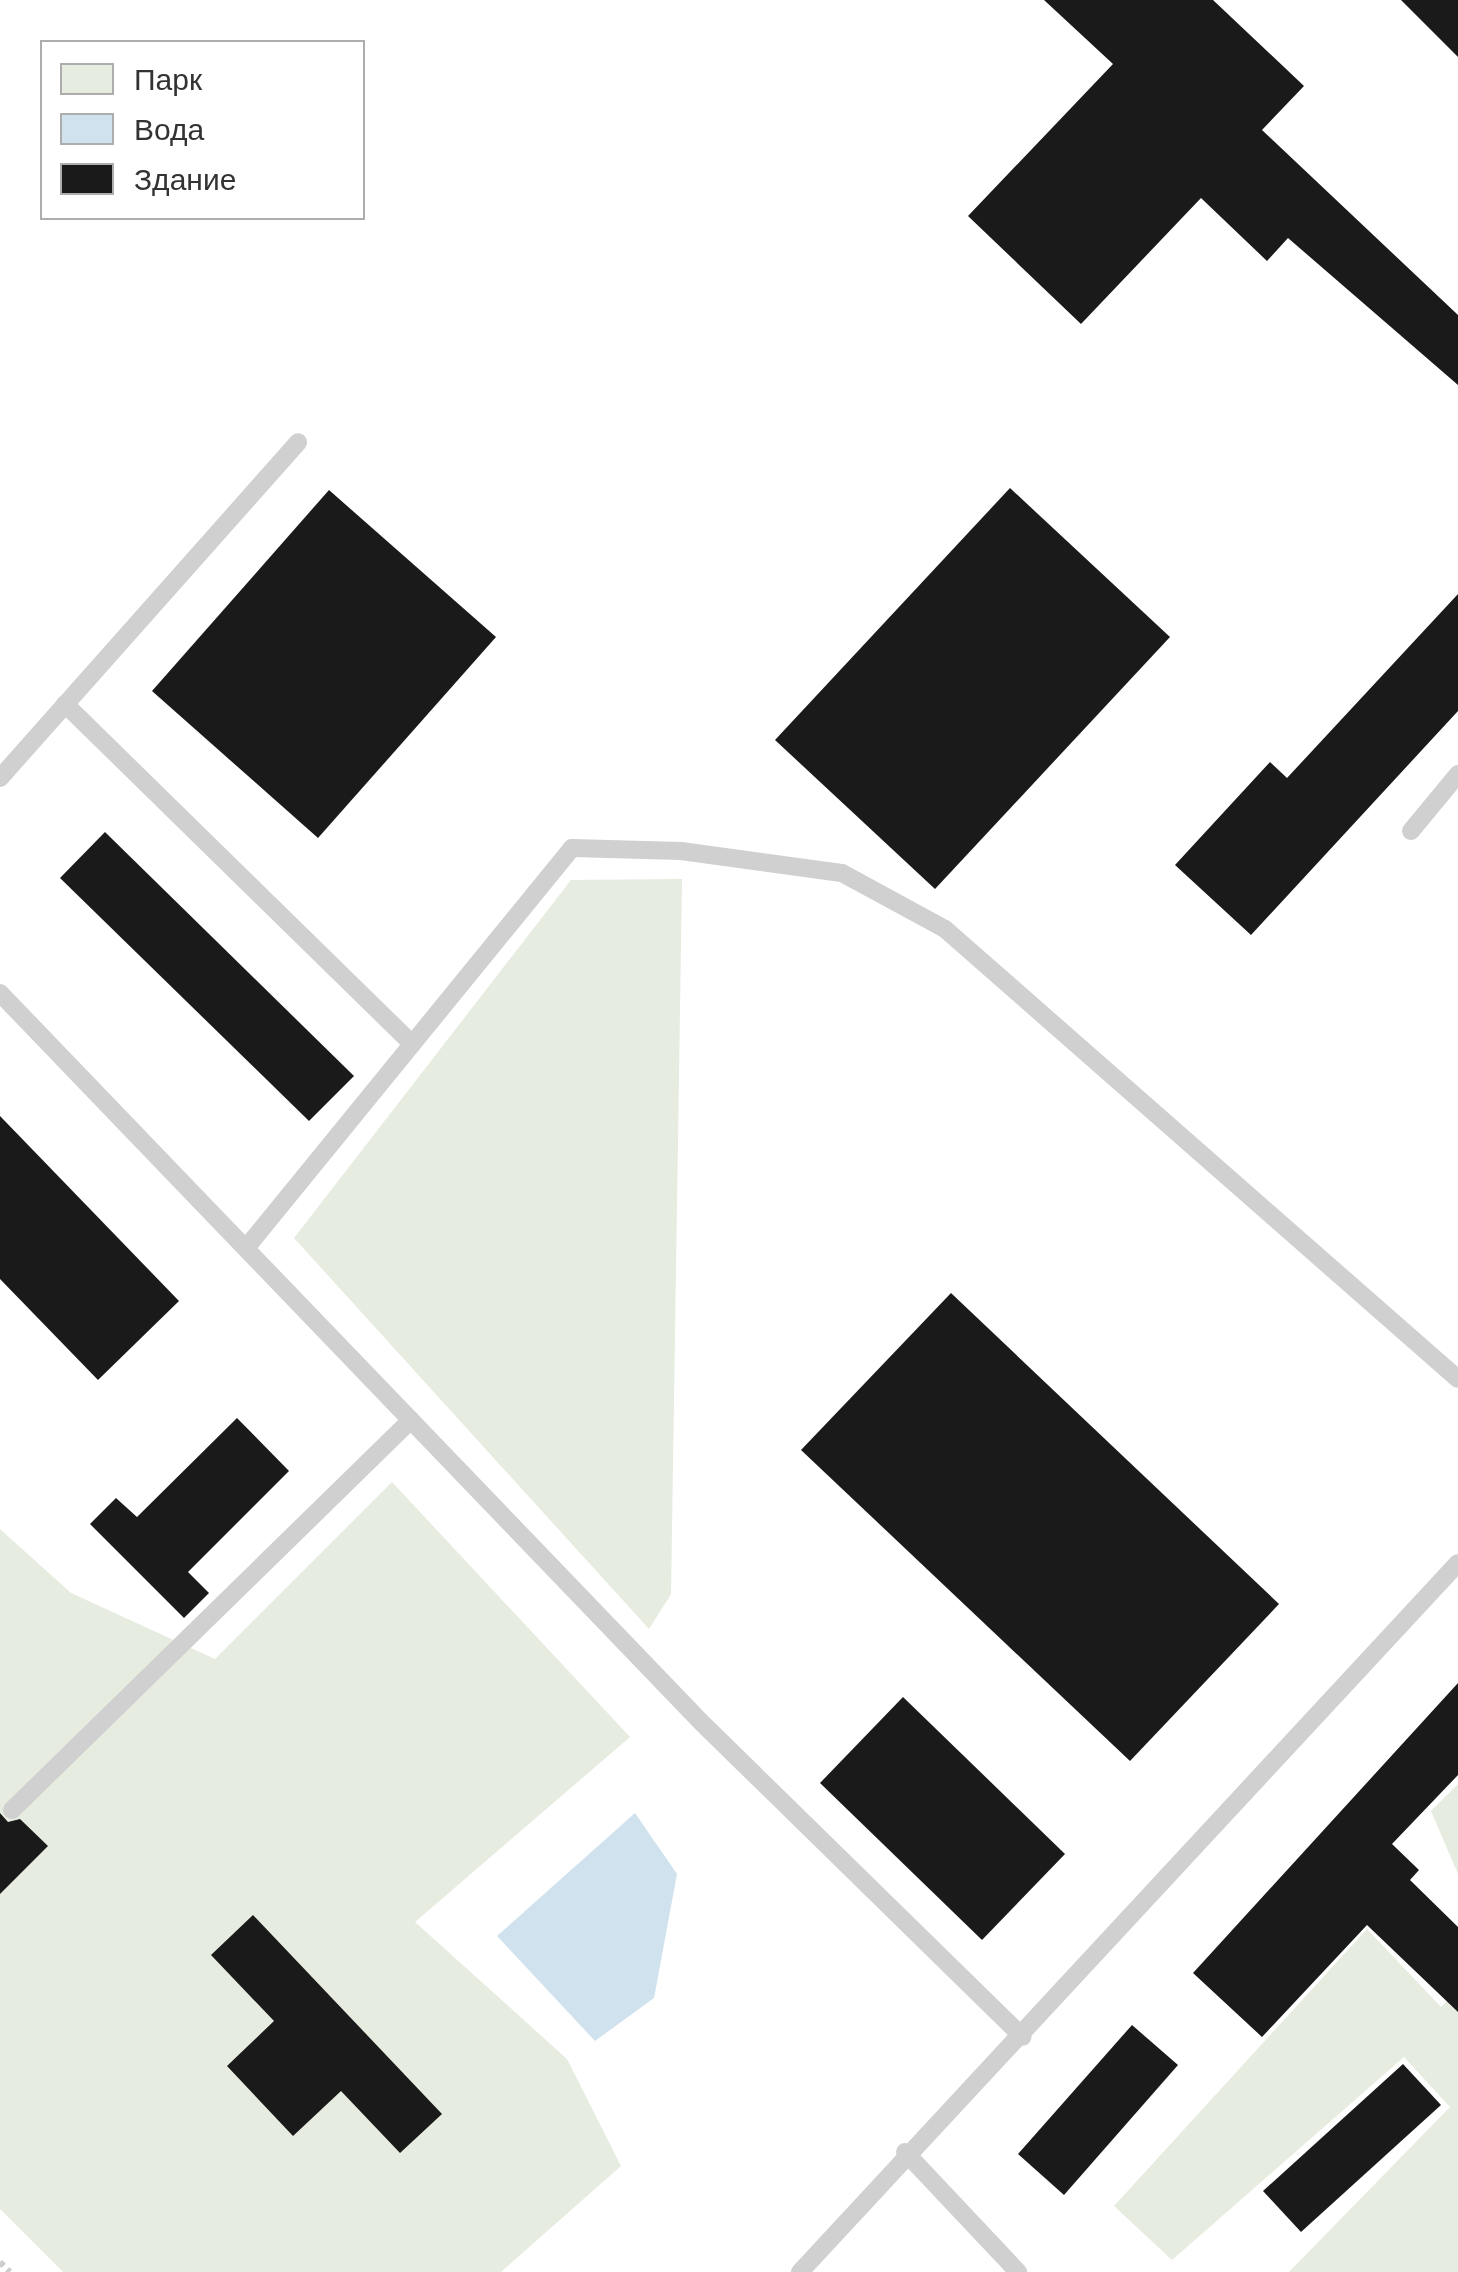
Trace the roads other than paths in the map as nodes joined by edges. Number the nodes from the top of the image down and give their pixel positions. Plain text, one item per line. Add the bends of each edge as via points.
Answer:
1 (298, 442) dead end
2 (65, 704) junction
3 (1458, 774) edge
4 (0, 778) edge
5 (1410, 831) dead end
6 (0, 994) edge
7 (412, 1044) junction
8 (246, 1248) junction
9 (1458, 1379) edge
10 (411, 1420) junction
11 (1458, 1563) edge
12 (12, 1810) dead end
13 (1023, 2036) junction
14 (905, 2152) junction
15 (800, 2272) edge
16 (1018, 2272) edge

1 - 2 lane
2 - 4 lane
2 - 7 lane
3 - 5 lane
6 - 8 lane
7 - 8 lane
7 - 9 lane via 572,848 681,850 842,873 944,929
8 - 10 lane
10 - 12 lane
10 - 13 lane via 701,1722
11 - 13 lane
13 - 14 lane
14 - 15 lane
14 - 16 lane

